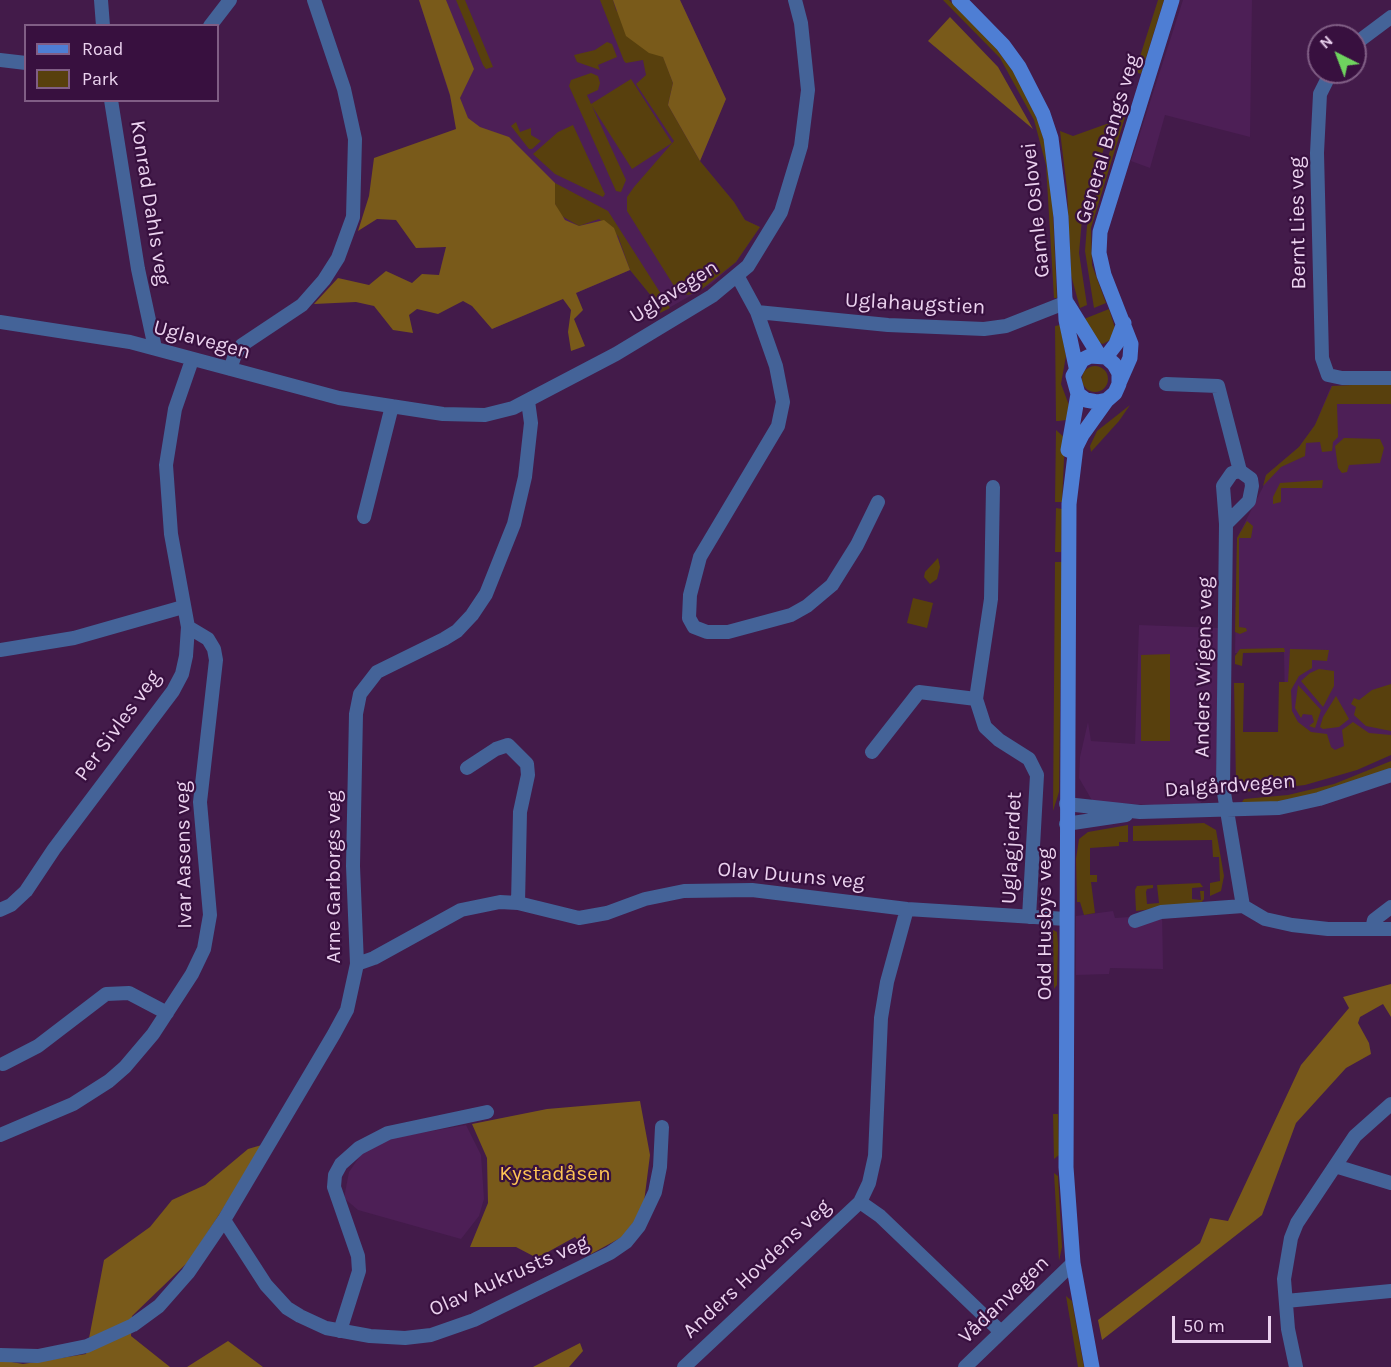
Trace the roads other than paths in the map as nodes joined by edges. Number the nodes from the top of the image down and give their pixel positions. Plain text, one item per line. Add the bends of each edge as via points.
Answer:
1 (101, 0) edge
2 (230, 0) edge
3 (314, 0) edge
4 (795, 0) edge
5 (959, 0) edge
6 (1172, 0) edge
7 (1391, 17) edge
8 (103, 24) edge
9 (212, 24) edge
10 (1367, 35) edge
11 (0, 60) edge
12 (24, 63) edge
13 (1325, 84) edge
14 (111, 102) edge
15 (738, 277) junction
16 (1067, 302) junction
17 (757, 312) junction
18 (0, 322) edge
19 (1124, 323) junction
20 (155, 348) junction
21 (1102, 356) junction
22 (192, 360) junction
23 (1076, 367) junction
24 (230, 369) junction
25 (1391, 378) edge
26 (1119, 384) junction
27 (1166, 384) dead end
28 (1078, 394) junction
29 (1107, 400) junction
30 (528, 401) junction
31 (392, 406) junction
32 (1240, 471) junction
33 (1071, 479) junction
34 (993, 487) dead end
35 (878, 502) dead end
36 (364, 517) dead end
37 (1227, 524) junction
38 (183, 607) junction
39 (188, 627) junction
40 (0, 650) edge
41 (976, 699) junction
42 (872, 752) dead end
43 (467, 768) dead end
44 (1391, 775) edge
45 (1066, 804) junction
46 (1226, 810) junction
47 (1140, 812) junction
48 (1066, 824) junction
49 (519, 903) junction
50 (1243, 906) junction
51 (1391, 907) edge
52 (907, 909) junction
53 (0, 910) edge
54 (1029, 917) junction
55 (1065, 919) junction
56 (1135, 921) dead end
57 (1372, 929) junction
58 (1391, 929) edge
59 (357, 964) junction
60 (166, 1013) junction
61 (3, 1064) dead end
62 (1391, 1104) edge
63 (487, 1113) dead end
64 (662, 1127) dead end
65 (0, 1135) edge
66 (1335, 1166) junction
67 (1391, 1183) edge
68 (860, 1202) junction
69 (224, 1220) junction
70 (1073, 1263) junction
71 (1391, 1291) edge
72 (1286, 1301) junction
73 (340, 1331) junction
74 (1001, 1332) junction
75 (0, 1355) edge
76 (684, 1367) edge
77 (965, 1367) edge
78 (1092, 1367) edge
79 (1296, 1367) edge

1 - 8 street
2 - 9 street
3 - 24 street via 344,89 355,139 353,217 338,258 324,280 302,305 242,345
4 - 15 street, Uglavegen via 808,90 801,146 781,212
5 - 16 street, Gamle Oslovei via 1003,45 1044,114 1051,138
6 - 19 street, General Bangs veg via 1100,232 1099,254 1104,275
7 - 10 street
11 - 12 street
13 - 25 street, Bernt Lies veg via 1320,94 1317,153 1322,358 1328,375
14 - 20 street, Konrad Dahls veg
15 - 17 street
15 - 30 street, Uglavegen via 616,354
16 - 17 street, Uglahaugstien via 1006,326 984,329 888,325
16 - 21 street, Gamle Oslovei
16 - 23 street, Gamle Oslovei via 1066,320
17 - 35 street via 776,366 783,402 778,426 700,557 690,595 689,618 694,627 707,632 728,632 790,615 807,606 832,585
18 - 20 street, Uglavegen
19 - 21 street via 1116,345
19 - 26 street, General Bangs veg via 1130,351
20 - 22 street, Uglavegen
21 - 23 street via 1082,360
21 - 26 street via 1114,364
22 - 24 street, Uglavegen
22 - 38 street, Per Sivles veg via 175,409 166,465 166,496
23 - 28 street via 1073,376
24 - 31 street, Uglavegen via 339,398
26 - 29 street
27 - 32 street via 1218,386
28 - 29 street via 1086,400
28 - 33 street, Odd Husbys veg via 1067,454 1066,467
29 - 33 street, Odd Husbys veg via 1082,435
30 - 31 street, Uglavegen via 485,415 442,414
30 - 59 street, Arne Garborgs veg via 531,423 524,486 514,524 486,594 457,630 377,672 360,694 356,714 353,866
31 - 36 street
32 - 37 street, Anders Wigens veg via 1232,473 1222,486
32 - 37 street via 1251,478 1251,495
33 - 45 street, Odd Husbys veg
34 - 41 street, Uglagjerdet via 992,599
37 - 46 street, Anders Wigens veg
38 - 39 street, Per Sivles veg
38 - 40 street via 74,638
39 - 53 street, Per Sivles veg via 184,665 173,691 26,891
39 - 60 street, Ivar Aasens veg via 208,639 215,655 200,802 210,921 199,961
41 - 42 street via 919,692
41 - 54 street, Uglagjerdet via 985,727 1029,759 1037,775
43 - 49 street via 508,745 527,764 520,812
44 - 46 street, Dalgårdvegen via 1279,808
45 - 47 street, Dalgårdvegen
45 - 48 street, Odd Husbys veg
46 - 47 street, Dalgårdvegen
46 - 50 street, Anders Wigens veg
47 - 48 street, Dalgårdvegen
48 - 55 street, Odd Husbys veg
49 - 52 street, Olav Duuns veg via 568,916 591,917 684,891 752,890
49 - 59 street, Olav Duuns veg via 501,902 461,910
50 - 56 street via 1161,912
50 - 57 street via 1265,919 1292,925
51 - 57 street via 1374,920
52 - 54 street, Olav Duuns veg
52 - 68 street, Anders Hovdens veg via 882,1009 875,1156
54 - 55 street, Olav Duuns veg
55 - 70 street, Odd Husbys veg via 1066,1167
57 - 58 street
59 - 69 street, Arne Garborgs veg via 346,1011
60 - 61 street via 129,993 105,994 38,1047
60 - 65 street, Ivar Aasens veg via 137,1055 109,1081 54,1113
62 - 66 street via 1355,1136
63 - 73 street via 388,1133 359,1148 341,1164 334,1187 358,1256 359,1271
64 - 73 street, Olav Aukrusts veg via 660,1167 647,1212 626,1242 610,1253 453,1329 405,1338
66 - 67 street
66 - 72 street via 1291,1238 1285,1268
68 - 74 street, Anders Hovdens veg via 880,1216
68 - 76 street, Anders Hovdens veg
69 - 73 street, Olav Aukrusts veg via 266,1285 287,1308
69 - 75 street, Arne Garborgs veg via 174,1291 133,1325 63,1353
70 - 74 street, Vådanvegen
70 - 78 street, Odd Husbys veg
71 - 72 street
72 - 79 street
74 - 77 street, Vådanvegen

